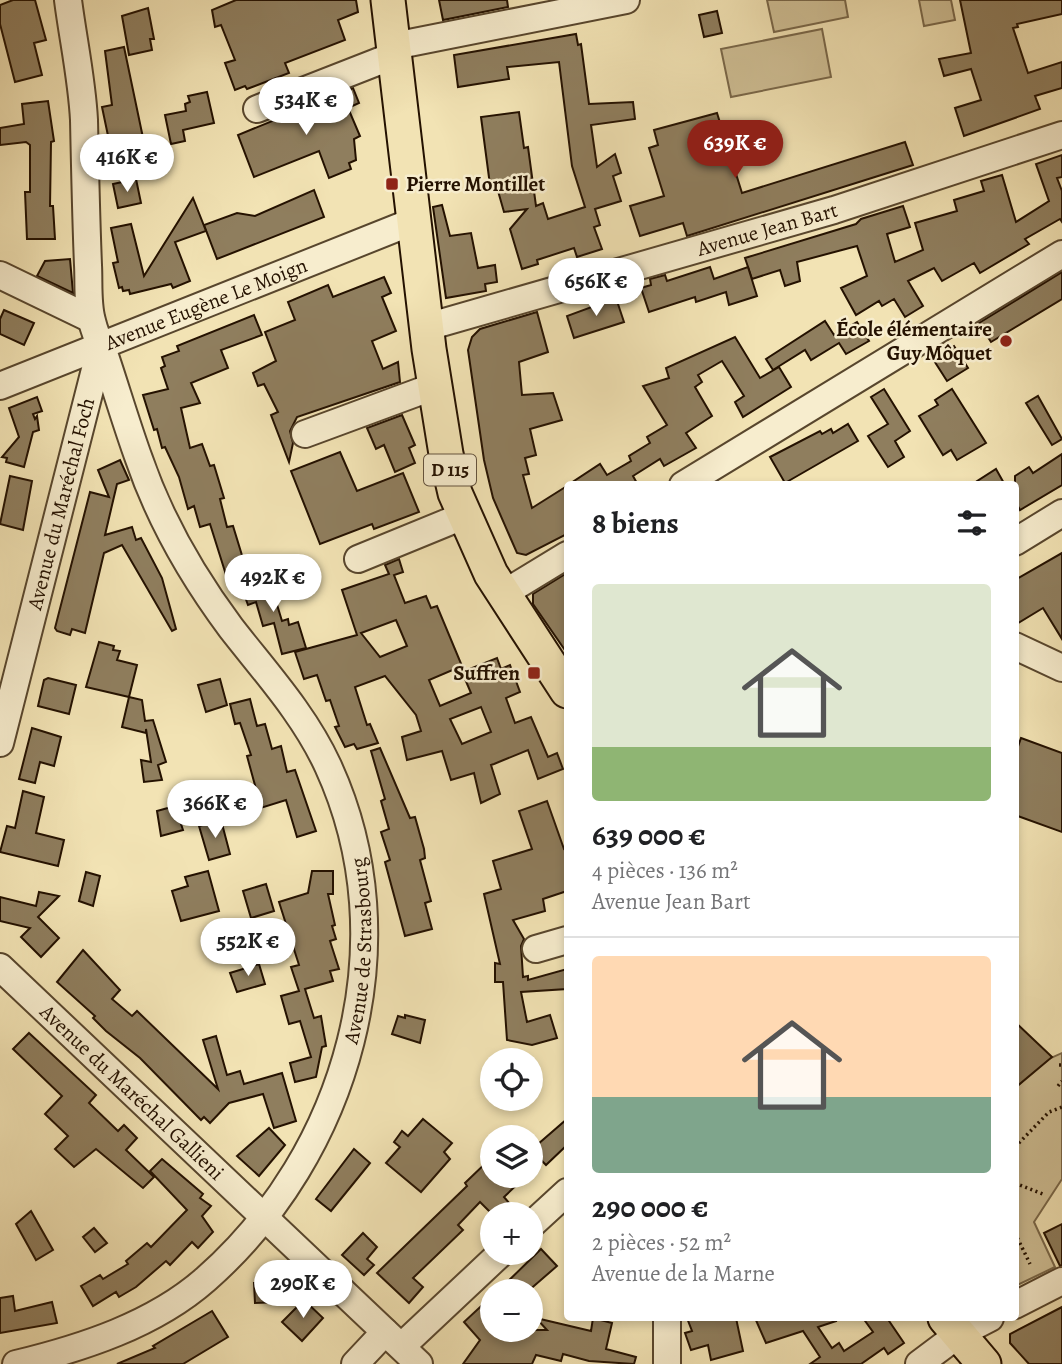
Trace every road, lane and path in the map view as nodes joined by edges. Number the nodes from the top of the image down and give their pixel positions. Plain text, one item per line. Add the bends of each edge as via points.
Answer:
1 (68, 0) edge
2 (388, 0) edge
3 (626, 0) edge
4 (395, 50) junction
5 (257, 109) dead end
6 (1062, 135) edge
7 (414, 221) junction
8 (1062, 254) edge
9 (0, 275) edge
10 (91, 319) junction
11 (427, 327) junction
12 (101, 346) junction
13 (0, 386) edge
14 (435, 386) junction
15 (89, 389) junction
16 (116, 389) junction
17 (305, 434) dead end
18 (689, 481) edge
19 (1062, 513) edge
20 (463, 516) junction
21 (1019, 540) edge
22 (564, 557) edge
23 (358, 559) dead end
24 (503, 594) junction
25 (1019, 648) edge
26 (1062, 668) edge
27 (564, 686) edge
28 (0, 743) edge
29 (564, 941) edge
30 (536, 949) dead end
31 (0, 967) edge
32 (1062, 1081) edge
33 (1058, 1086) dead end
34 (1062, 1107) edge
35 (1019, 1142) edge
36 (1019, 1185) edge
37 (564, 1195) edge
38 (1045, 1195) dead end
39 (543, 1214) edge
40 (265, 1218) junction
41 (1019, 1241) edge
42 (1030, 1264) dead end
43 (488, 1265) edge
44 (1062, 1280) edge
45 (1019, 1303) edge
46 (667, 1321) edge
47 (976, 1321) edge
48 (952, 1326) edge
49 (402, 1347) edge
50 (16, 1364) edge
51 (355, 1364) edge
52 (667, 1364) edge
53 (919, 1364) edge
54 (984, 1364) edge

1 - 10 street, Avenue de Strasbourg via 84,114
2 - 4 main road, D 115
3 - 4 street
4 - 5 street
4 - 7 main road, D 115
6 - 11 street, Avenue Jean Bart via 835,210
7 - 11 main road, D 115
7 - 12 street, Avenue Eugène Le Moign
8 - 18 street
9 - 10 street
10 - 12 street, Avenue de Strasbourg
11 - 14 main road, D 115
12 - 13 street, Avenue Eugène Le Moign
12 - 15 street, Avenue du Maréchal Foch
12 - 16 street, Avenue de Strasbourg
14 - 17 street
14 - 20 main road, D 115 via 446,454
15 - 16 street
15 - 28 street, Avenue du Maréchal Foch
16 - 40 street, Avenue de Strasbourg via 145,475 196,578 303,720 326,761 354,843 362,885 365,949 361,992 340,1082 307,1156
19 - 21 street
20 - 23 street
20 - 24 main road, D 115
22 - 24 street
24 - 27 main road, D 115
25 - 26 street
29 - 30 street
31 - 40 street, Avenue du Maréchal Gallieni
32 - 33 path
34 - 35 path via 1049,1112
36 - 38 path
37 - 39 street
40 - 49 street, Avenue du Maréchal Gallieni
40 - 50 street, Avenue de Strasbourg via 205,1280 174,1302 73,1351
41 - 42 path
43 - 49 street
44 - 45 street
46 - 52 street
47 - 48 street
48 - 53 street
48 - 54 main road
49 - 51 street

